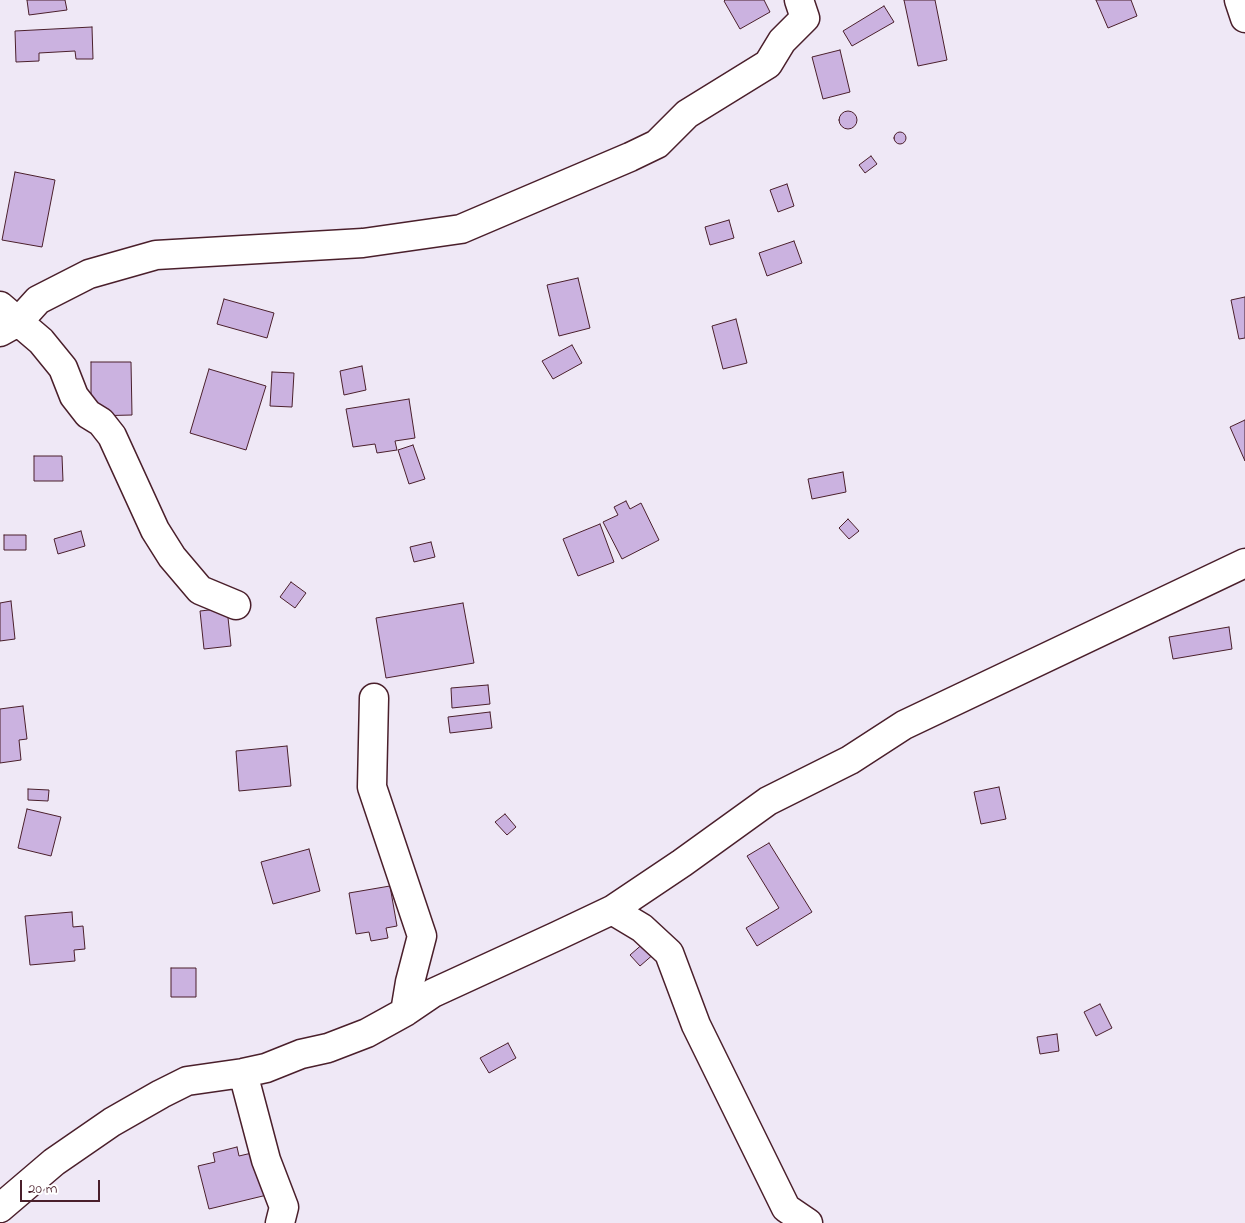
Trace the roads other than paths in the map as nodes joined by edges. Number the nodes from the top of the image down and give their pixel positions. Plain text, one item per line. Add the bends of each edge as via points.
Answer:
1 (799, 0) edge
2 (1239, 0) edge
3 (1245, 18) edge
4 (6, 320) edge
5 (1245, 563) edge
6 (236, 606) dead end
7 (374, 698) dead end
8 (612, 910) junction
9 (405, 1012) junction
10 (243, 1073) junction
11 (1, 1206) edge
12 (280, 1223) edge
13 (808, 1223) edge

1 - 4 street via 805,18 782,41 768,64 687,114 657,144 461,229 362,242 156,255 89,274
2 - 3 street
4 - 6 street via 40,342 63,368 74,396 112,436 154,530 172,557 200,590
5 - 8 street via 904,725 850,760 768,801
7 - 9 street via 372,787 422,936
8 - 9 street via 433,993
8 - 13 street via 642,928 669,953 696,1025 786,1208
9 - 10 street via 367,1033 328,1048
10 - 11 street via 187,1081 161,1094 112,1122 54,1162
10 - 12 street via 266,1160 284,1207

